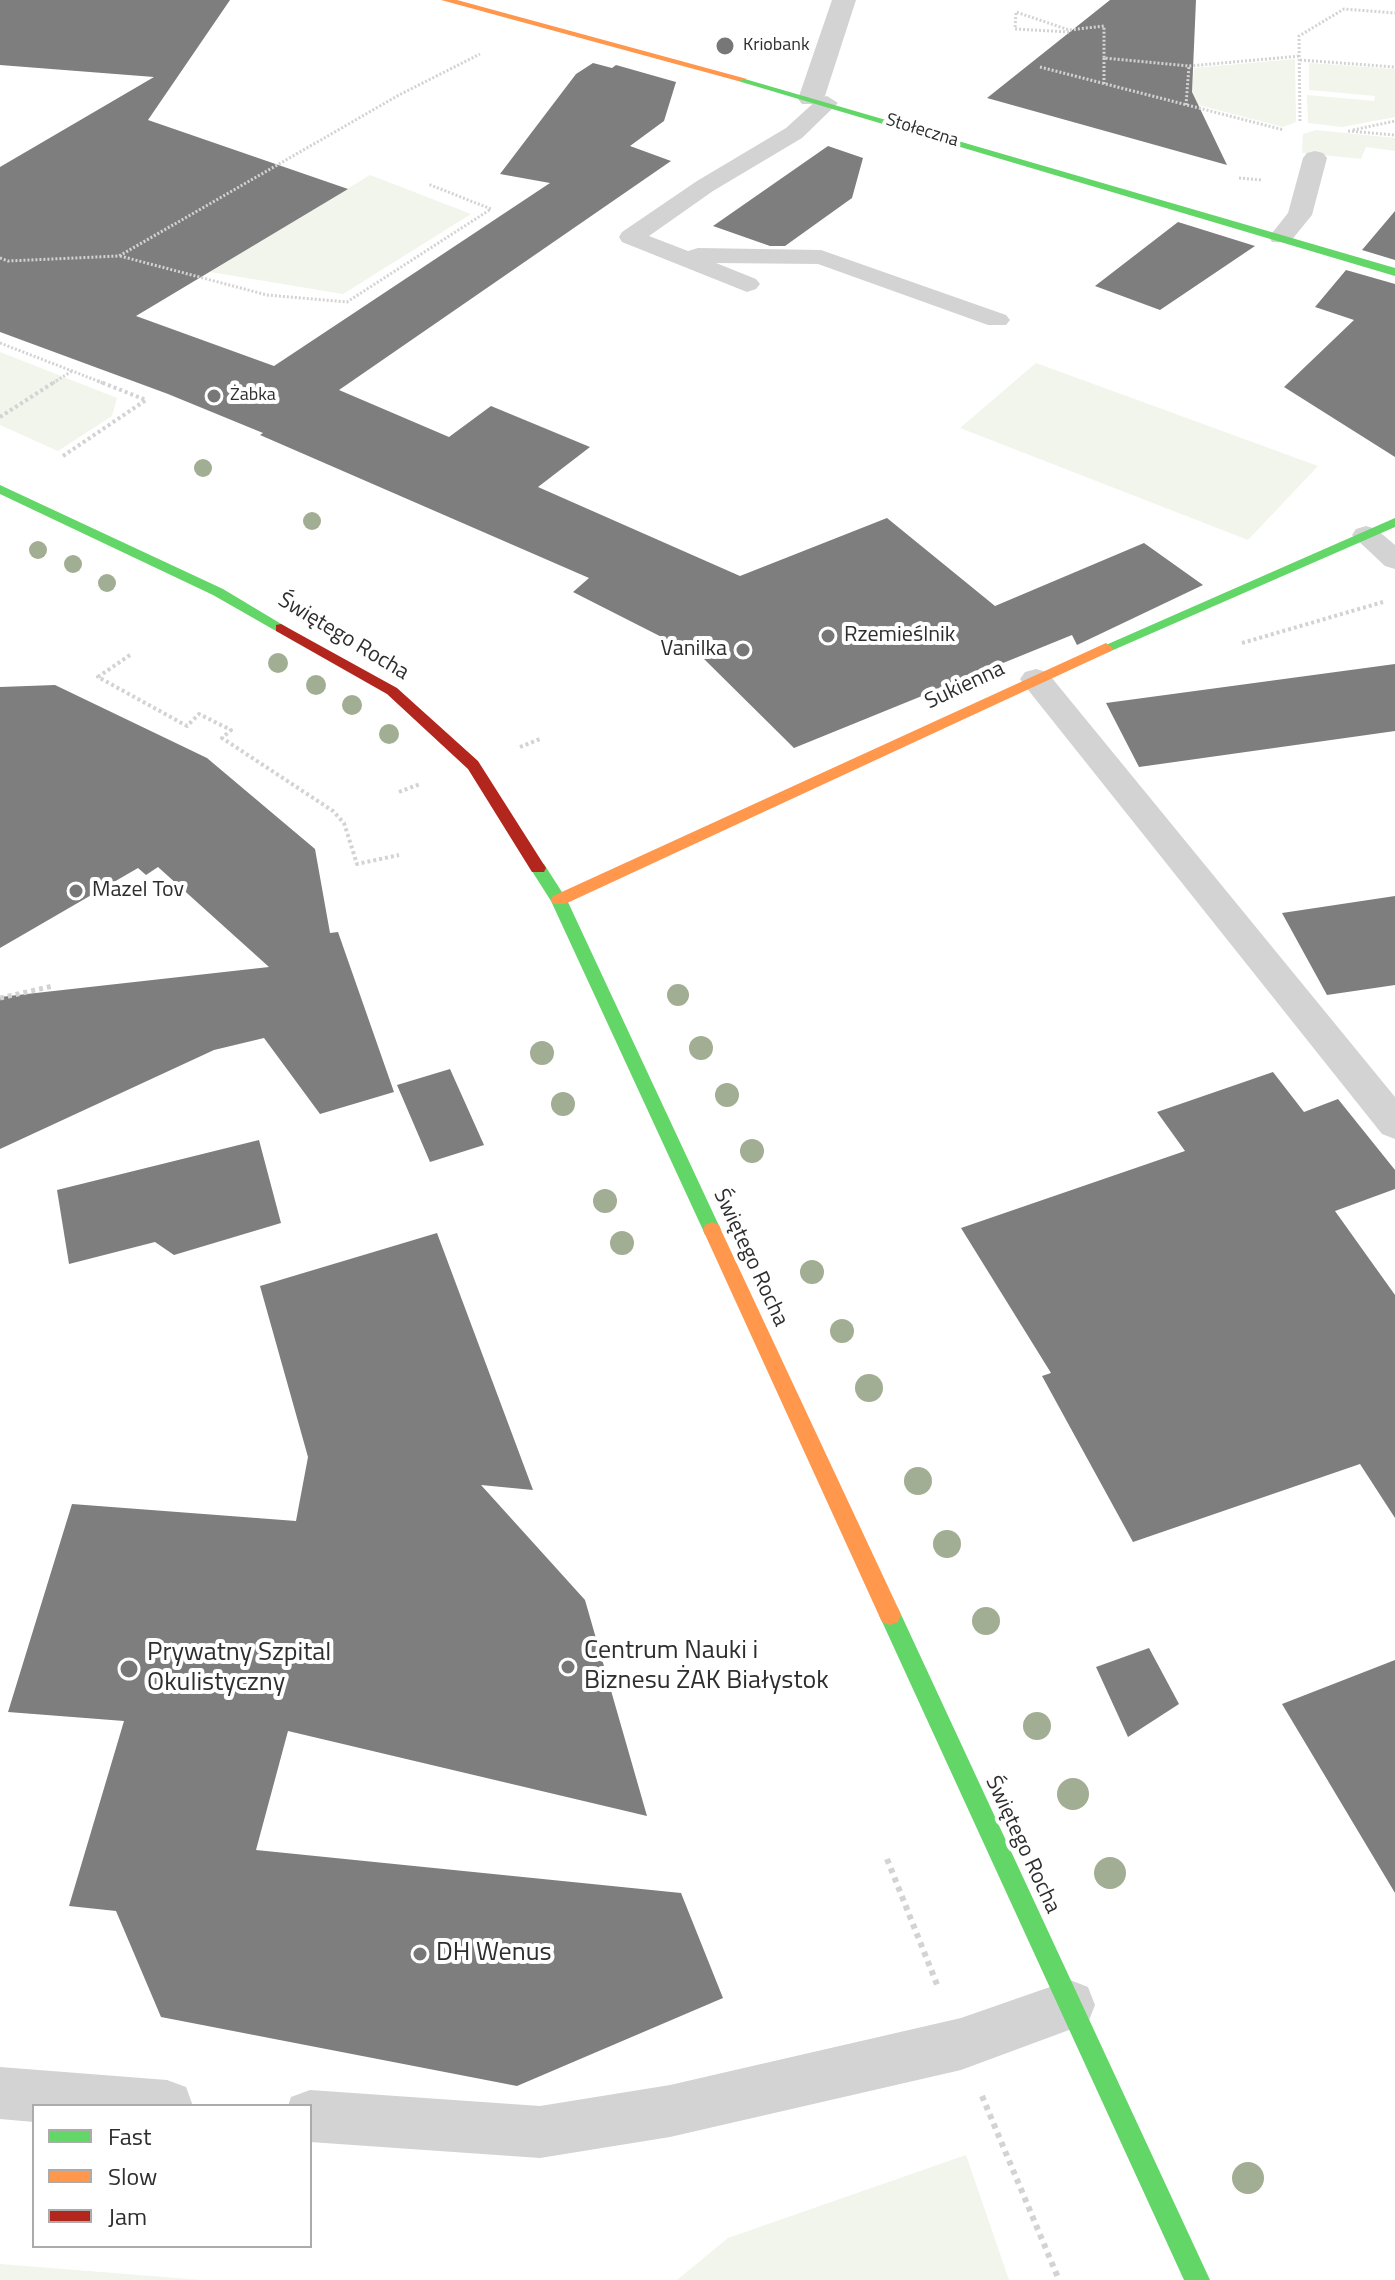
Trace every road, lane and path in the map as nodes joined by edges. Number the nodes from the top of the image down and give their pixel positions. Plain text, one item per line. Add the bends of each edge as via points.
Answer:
1 (446, 0) edge
2 (844, 0) edge
3 (1395, 13) edge
4 (1069, 32) junction
5 (487, 50) dead end
6 (1104, 58) junction
7 (1300, 58) junction
8 (1189, 66) junction
9 (1040, 67) dead end
10 (1395, 67) edge
11 (1104, 84) junction
12 (819, 101) junction
13 (1186, 105) junction
14 (1395, 121) edge
15 (1300, 126) dead end
16 (1288, 131) dead end
17 (1395, 135) edge
18 (1315, 158) dead end
19 (428, 184) dead end
20 (1281, 237) junction
21 (675, 255) junction
22 (119, 256) junction
23 (0, 258) edge
24 (1395, 272) edge
25 (747, 284) dead end
26 (997, 320) dead end
27 (0, 343) edge
28 (72, 371) junction
29 (0, 417) edge
30 (63, 456) dead end
31 (0, 489) edge
32 (1395, 522) edge
33 (1366, 535) junction
34 (1395, 560) edge
35 (130, 655) dead end
36 (1036, 679) junction
37 (399, 855) dead end
38 (559, 900) junction
39 (53, 986) dead end
40 (0, 998) edge
41 (1395, 1124) edge
42 (887, 1859) dead end
43 (1070, 2005) junction
44 (961, 2044) junction
45 (0, 2093) edge
46 (141, 2104) edge
47 (312, 2116) edge
48 (1059, 2280) edge
49 (1197, 2280) edge

1 - 12 street, Stołeczna
2 - 12 street
3 - 7 path via 1344,9 1299,36
4 - 4 path via 1029,17 1016,12 1015,29
4 - 6 path via 1104,26
5 - 22 path
6 - 8 path
6 - 11 path
7 - 8 path
7 - 10 path
7 - 15 path
8 - 13 path
9 - 11 path
11 - 13 path
12 - 20 street, Stołeczna
12 - 21 lane via 794,133 631,237
13 - 16 path
14 - 17 path via 1347,131
18 - 20 lane via 1300,215
19 - 22 path via 491,209 347,302 267,295
20 - 24 street, Stołeczna
21 - 25 lane
21 - 26 lane via 821,257
22 - 23 path
27 - 28 path
28 - 29 path
28 - 30 path via 146,400
31 - 38 street, Świętego Rocha via 218,592 392,691 473,765
32 - 33 street, Sukienna
33 - 34 lane
33 - 36 street, Sukienna
35 - 37 path via 98,677 187,726 199,714 231,730 222,738 333,811 344,823 357,864
36 - 38 street, Sukienna
36 - 41 lane
38 - 43 street, Świętego Rocha
39 - 40 path
42 - 44 path
43 - 44 lane
43 - 49 street, Świętego Rocha
44 - 47 lane via 670,2111 540,2132
44 - 48 path
45 - 46 lane

